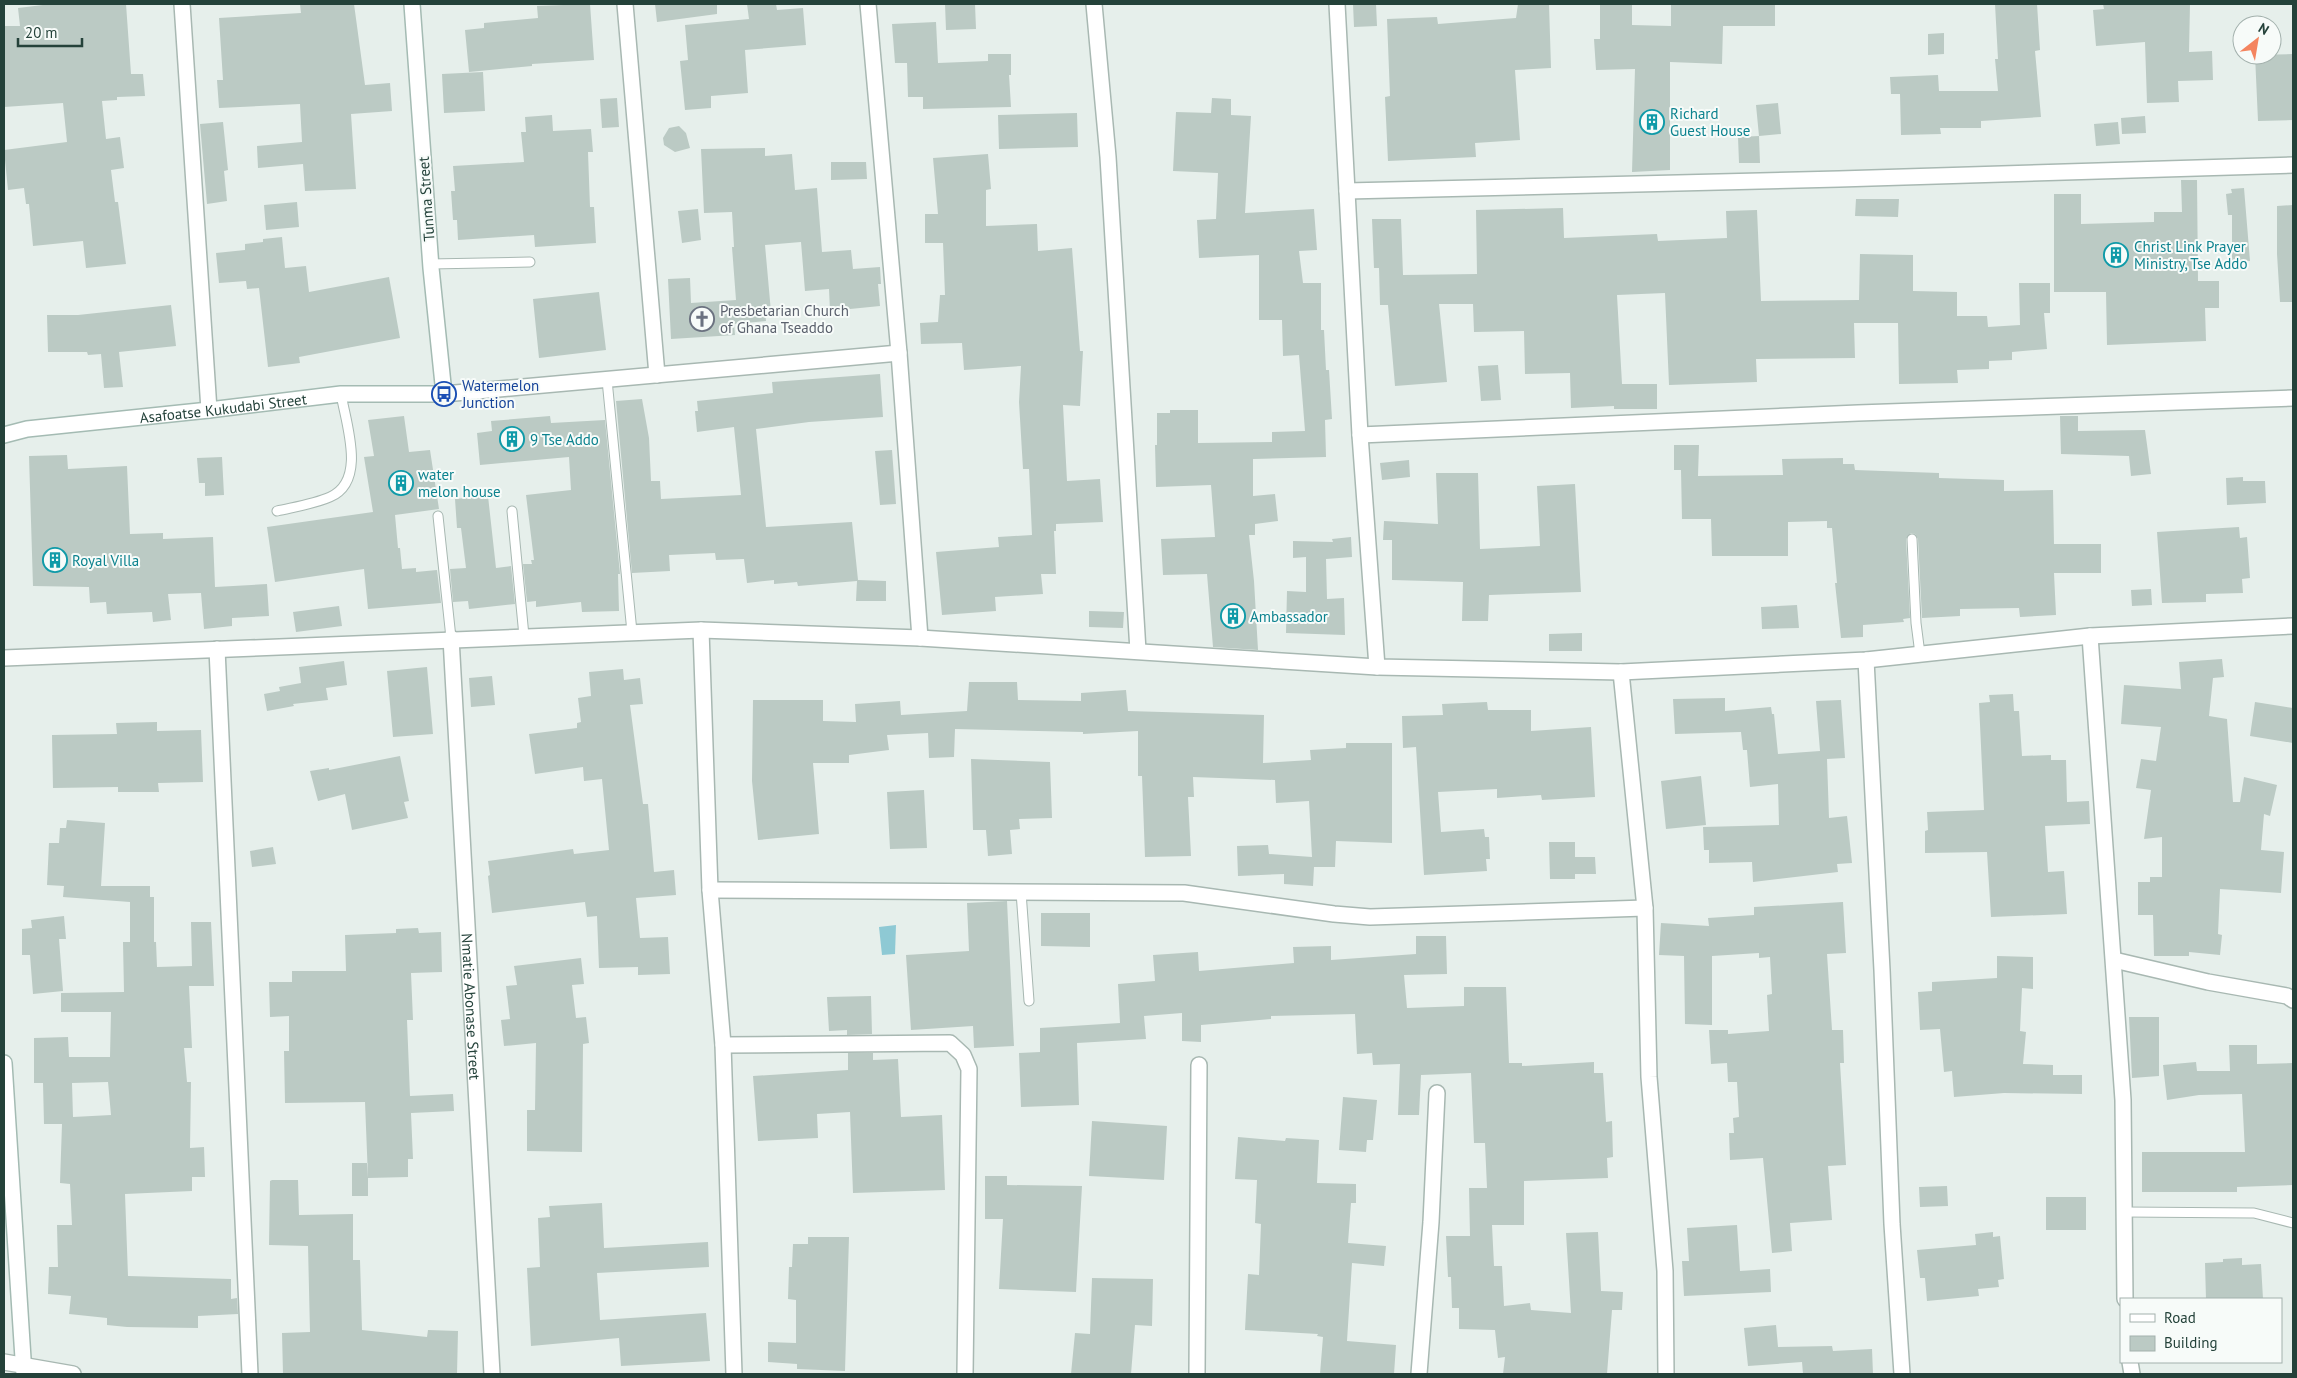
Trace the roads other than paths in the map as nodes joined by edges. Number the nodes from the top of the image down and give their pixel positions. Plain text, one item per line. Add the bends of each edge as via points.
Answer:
1 (182, 4) edge
2 (412, 4) edge
3 (625, 4) edge
4 (868, 4) edge
5 (1094, 4) edge
6 (1337, 4) edge
7 (2293, 165) edge
8 (1347, 191) junction
9 (530, 262) dead end
10 (430, 264) junction
11 (900, 353) junction
12 (657, 375) junction
13 (607, 380) junction
14 (341, 394) junction
15 (444, 394) junction
16 (2293, 398) edge
17 (209, 410) junction
18 (4, 435) edge
19 (1360, 435) junction
20 (277, 511) dead end
21 (512, 511) dead end
22 (438, 516) dead end
23 (1912, 539) dead end
24 (2293, 626) edge
25 (700, 630) junction
26 (632, 632) junction
27 (524, 636) junction
28 (2090, 636) junction
29 (451, 638) junction
30 (920, 638) junction
31 (217, 649) junction
32 (1138, 651) junction
33 (1920, 654) junction
34 (4, 658) edge
35 (1866, 660) junction
36 (1377, 666) junction
37 (1621, 672) junction
38 (710, 890) junction
39 (1021, 892) junction
40 (1645, 908) junction
41 (2114, 960) junction
42 (2293, 1000) edge
43 (1029, 1001) dead end
44 (723, 1045) junction
45 (4, 1063) edge
46 (1199, 1065) dead end
47 (1437, 1093) dead end
48 (2125, 1212) junction
49 (2293, 1224) edge
50 (2125, 1298) edge
51 (4, 1362) edge
52 (24, 1370) edge
53 (73, 1374) edge
54 (250, 1374) edge
55 (492, 1374) edge
56 (734, 1374) edge
57 (965, 1374) edge
58 (1197, 1374) edge
59 (1418, 1374) edge
60 (1666, 1374) edge
61 (1902, 1374) edge

1 - 17 street
2 - 10 street, Tunma Street
3 - 12 street
4 - 11 street
5 - 32 street via 1108,157
6 - 8 street
7 - 8 street
8 - 19 street
9 - 10 lane
10 - 15 street, Tunma Street
11 - 12 street, Asafoatse Kukudabi Street
11 - 30 street
12 - 13 street, Asafoatse Kukudabi Street
13 - 15 street, Asafoatse Kukudabi Street
13 - 26 lane
14 - 15 street, Asafoatse Kukudabi Street
14 - 17 street, Asafoatse Kukudabi Street
14 - 20 lane via 352,459 348,482 330,497
16 - 19 street
17 - 18 street, Asafoatse Kukudabi Street via 27,429
19 - 36 street
21 - 27 lane
22 - 29 lane
23 - 33 lane
24 - 28 street
25 - 26 street
25 - 30 street
25 - 38 street
26 - 27 street
27 - 29 street
28 - 33 street
28 - 41 street
29 - 31 street
29 - 55 street, Nmatie Abonase Street
30 - 32 street
31 - 34 street
31 - 54 street
32 - 36 street
33 - 35 street
35 - 37 street
35 - 61 street
36 - 37 street
37 - 40 street
38 - 39 street
38 - 44 street
39 - 40 street via 1184,893 1370,917
39 - 43 lane
40 - 60 street via 1649,1077 1665,1271
41 - 42 street via 2287,996
41 - 48 street via 2123,1100
44 - 56 street
44 - 57 street via 950,1043 963,1055 968,1069
45 - 52 street
46 - 58 street
47 - 59 street
48 - 49 lane via 2254,1214
48 - 50 street
51 - 52 street
52 - 53 street

